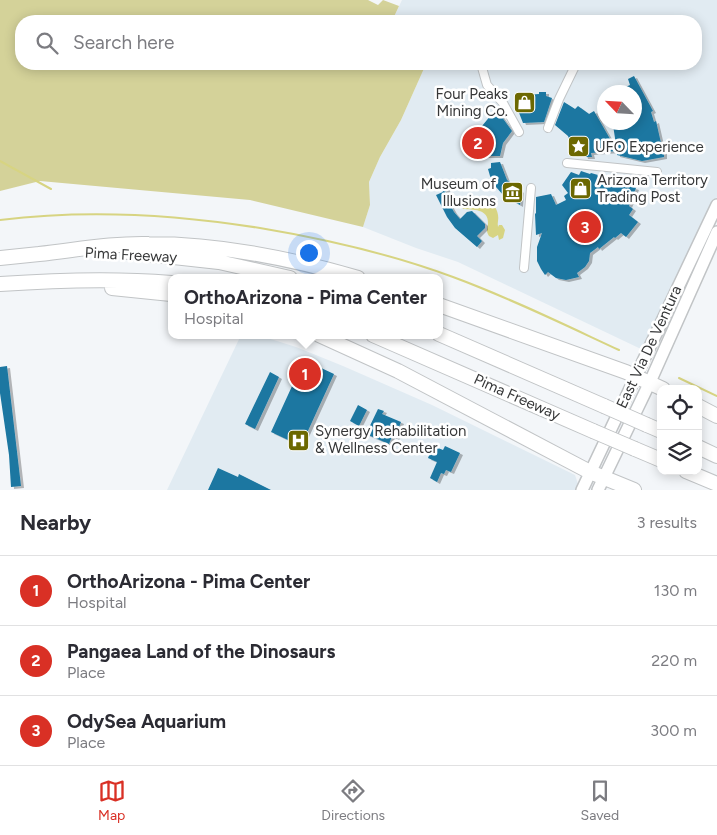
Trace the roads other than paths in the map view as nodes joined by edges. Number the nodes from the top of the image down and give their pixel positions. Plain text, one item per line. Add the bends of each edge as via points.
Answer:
1 (483, 70) edge
2 (573, 70) edge
3 (548, 128) dead end
4 (519, 132) dead end
5 (567, 162) dead end
6 (657, 172) dead end
7 (531, 188) dead end
8 (717, 205) edge
9 (717, 232) edge
10 (39, 254) junction
11 (0, 258) edge
12 (524, 268) dead end
13 (272, 274) edge
14 (344, 274) edge
15 (29, 282) junction
16 (168, 283) edge
17 (0, 284) edge
18 (168, 294) edge
19 (443, 306) edge
20 (443, 336) edge
21 (328, 339) edge
22 (383, 339) edge
23 (636, 376) junction
24 (650, 382) junction
25 (657, 386) edge
26 (702, 408) edge
27 (717, 416) edge
28 (659, 430) edge
29 (702, 449) edge
30 (717, 456) edge
31 (657, 458) edge
32 (590, 472) junction
33 (696, 475) edge
34 (601, 484) edge
35 (717, 484) edge
36 (582, 490) edge
37 (634, 490) edge

1 - 4 street via 487,86 503,103
2 - 3 street
5 - 6 street
7 - 12 street
8 - 23 street, East Via De Ventura
9 - 24 street, East Via De Ventura
10 - 11 highway, Pima Freeway
10 - 13 highway, Pima Freeway via 157,254 219,262
10 - 14 highway via 122,245 192,246 260,254
15 - 16 highway, Pima Freeway via 102,279
15 - 17 highway, Pima Freeway
15 - 18 highway
19 - 23 highway
20 - 28 highway, Pima Freeway, bridge
21 - 32 highway via 398,371
22 - 31 highway, Pima Freeway, bridge
23 - 24 highway
23 - 32 street, East Via De Ventura
24 - 25 highway
24 - 34 street, East Via De Ventura
26 - 27 highway
29 - 30 highway
32 - 34 highway
32 - 36 street, East Via De Ventura
33 - 35 highway
34 - 37 highway

